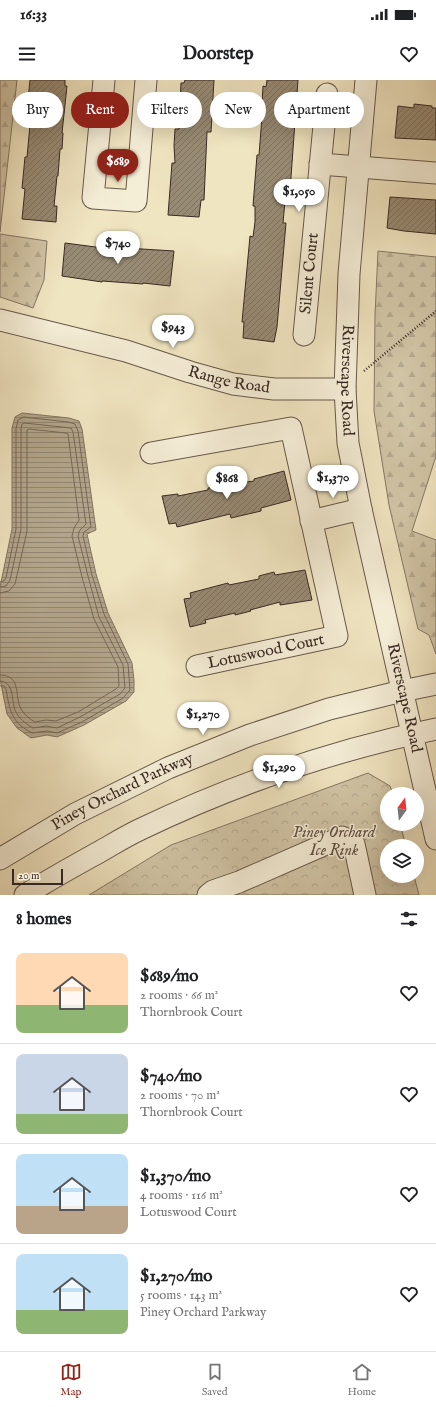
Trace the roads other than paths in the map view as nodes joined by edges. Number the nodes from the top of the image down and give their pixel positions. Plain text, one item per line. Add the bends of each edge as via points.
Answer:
1 (104, 80) edge
2 (146, 80) edge
3 (366, 80) edge
4 (324, 128) edge
5 (320, 164) junction
6 (358, 167) junction
7 (436, 173) edge
8 (0, 320) edge
9 (304, 335) dead end
10 (345, 389) junction
11 (151, 453) dead end
12 (362, 509) junction
13 (311, 521) junction
14 (197, 666) dead end
15 (436, 684) edge
16 (402, 691) junction
17 (436, 729) edge
18 (413, 734) junction
19 (436, 839) edge
20 (0, 859) edge
21 (244, 889) edge
22 (25, 895) edge
23 (208, 895) edge
24 (365, 895) edge

1 - 2 street via 93,198 136,201
3 - 6 street, Riverscape Road
4 - 5 street, Silent Court
5 - 6 street
5 - 9 street, Silent Court
6 - 7 street
6 - 10 street, Riverscape Road via 349,274
8 - 10 street, Range Road via 126,351 233,384 274,389
10 - 12 street, Riverscape Road via 348,443
11 - 13 street, Lotuswood Court via 291,428
12 - 13 street
12 - 16 street, Riverscape Road
13 - 14 street, Lotuswood Court via 337,636
15 - 16 street, Piney Orchard Parkway
16 - 18 street, Riverscape Road
16 - 20 street, Piney Orchard Parkway via 329,709 250,735 168,768 75,814
17 - 18 street
18 - 19 street, Riverscape Road
18 - 22 street via 342,751 260,778 140,829
21 - 23 street via 213,891
21 - 24 street via 342,837 354,844

